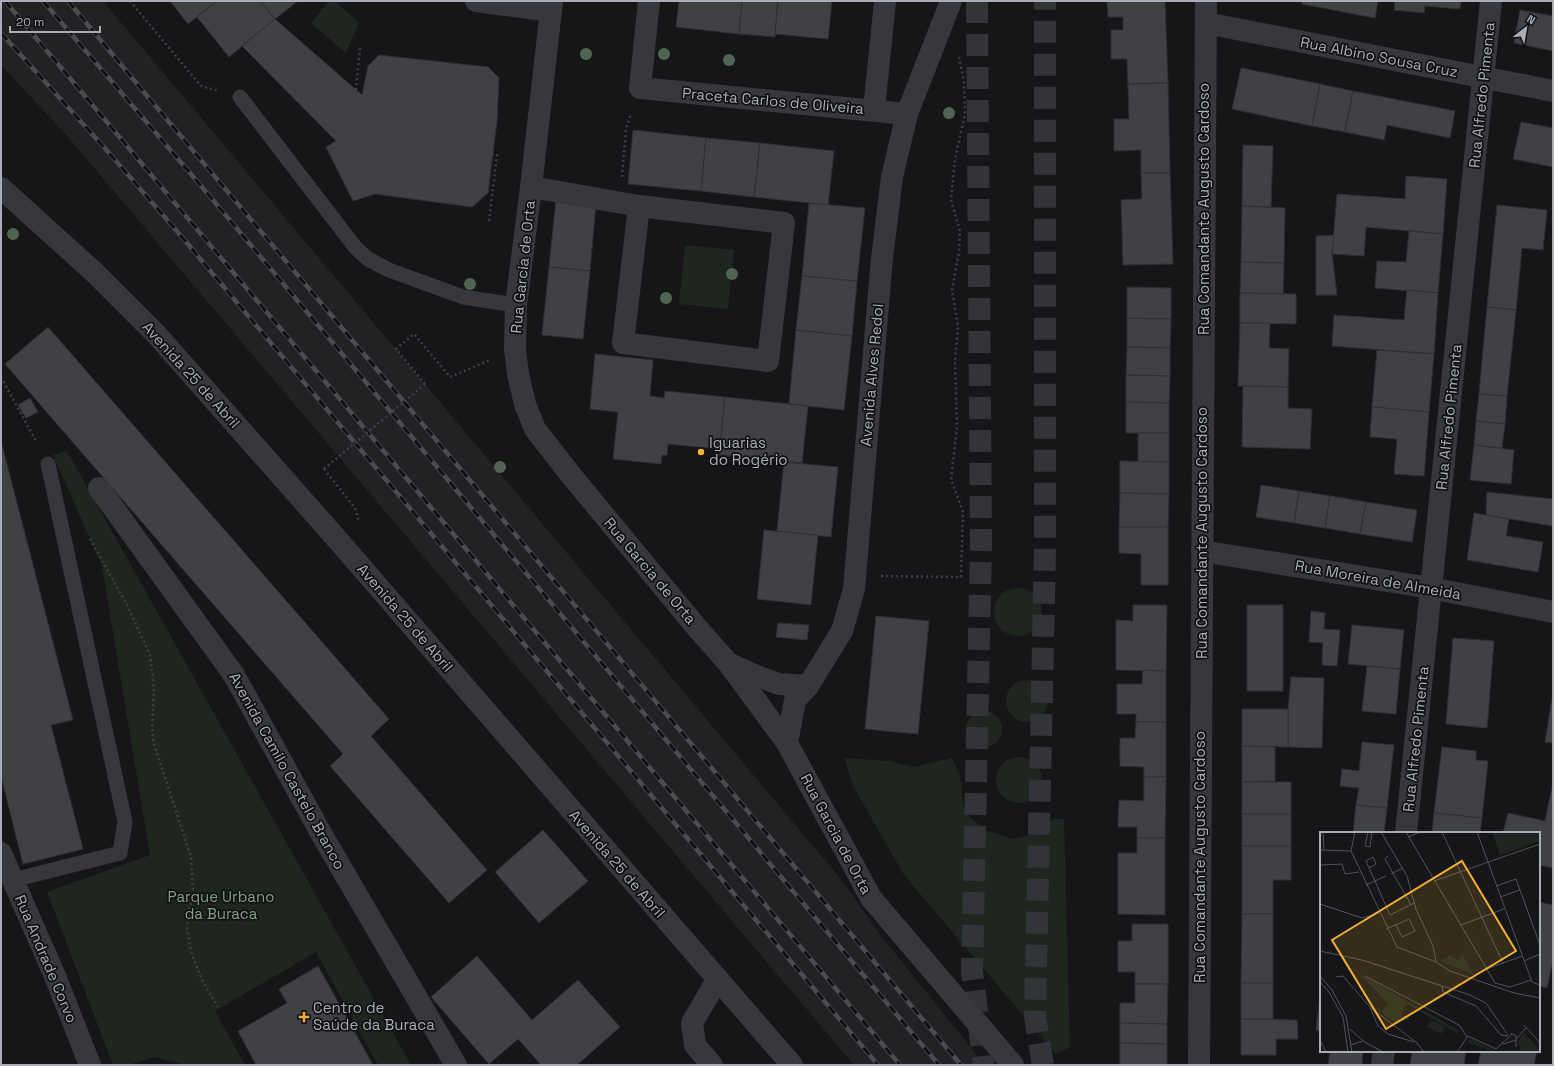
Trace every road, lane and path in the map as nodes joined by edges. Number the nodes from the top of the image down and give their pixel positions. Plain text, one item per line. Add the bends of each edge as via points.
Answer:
1 (130, 1) edge
2 (476, 1) edge
3 (649, 1) edge
4 (885, 1) edge
5 (951, 1) edge
6 (1206, 1) edge
7 (1491, 1) edge
8 (552, 6) edge
9 (944, 22) junction
10 (1206, 23) junction
11 (360, 47) dead end
12 (1483, 77) junction
13 (356, 90) dead end
14 (1553, 91) edge
15 (240, 97) joint
16 (874, 110) junction
17 (907, 114) junction
18 (626, 129) dead end
19 (492, 154) dead end
20 (624, 156) dead end
21 (531, 187) junction
22 (1, 188) edge
23 (639, 206) junction
24 (489, 221) dead end
25 (516, 304) junction
26 (515, 350) junction
27 (1, 377) edge
28 (48, 464) joint
29 (99, 488) dead end
30 (355, 508) dead end
31 (87, 533) dead end
32 (1202, 551) junction
33 (855, 575) junction
34 (1431, 588) junction
35 (1553, 612) edge
36 (729, 664) junction
37 (808, 686) junction
38 (787, 743) junction
39 (1406, 832) edge
40 (1, 853) edge
41 (13, 880) junction
42 (717, 980) junction
43 (218, 1007) dead end
44 (1384, 1052) edge
45 (90, 1065) edge
46 (456, 1065) edge
47 (712, 1065) edge
48 (792, 1065) edge
49 (1013, 1065) edge
50 (1199, 1065) edge
51 (1382, 1065) edge

1 - 15 path via 201,86
2 - 8 street
3 - 16 street, Praceta Carlos de Oliveira via 640,88
4 - 16 street
5 - 9 street, Avenida Alves Redol
6 - 10 street, Rua Comandante Augusto Cardoso
7 - 12 street, Rua Alfredo Pimenta
8 - 21 street, Rua Garcia de Orta
9 - 17 street, Avenida Alves Redol
9 - 33 path via 956,47 964,82 964,114 951,200 960,231 952,290 958,327 954,361 957,427 951,479 963,512 961,577
10 - 12 street, Rua Albino Sousa Cruz
10 - 32 street, Rua Comandante Augusto Cardoso
11 - 13 path
12 - 14 street, Rua Albino Sousa Cruz
12 - 34 street, Rua Alfredo Pimenta
15 - 25 lane via 355,247 368,258 389,270 462,297
16 - 17 street, Praceta Carlos de Oliveira
17 - 33 street, Avenida Alves Redol via 892,177 882,258
18 - 20 path
19 - 24 path via 497,155
21 - 23 street
21 - 25 street, Rua Garcia de Orta
22 - 42 street, Avenida 25 de Abril via 95,273 156,334 338,540
23 - 23 street via 623,343 768,361 784,223
25 - 26 street, Rua Garcia de Orta
26 - 30 path, bridge via 450,377 414,334 396,349 425,384 324,469
26 - 36 street, Rua Garcia de Orta via 525,404 536,428 575,480
27 - 28 path
28 - 41 lane via 125,822 120,854
29 - 46 street, Avenida Camilo Castelo Branco via 234,675 322,835
31 - 43 path via 127,605 150,655 154,687 154,744 191,857 193,892 187,929 191,952 202,980
32 - 34 street, Rua Moreira de Almeida
32 - 50 street, Rua Comandante Augusto Cardoso
33 - 37 street, Avenida Alves Redol via 854,589 842,631
34 - 35 street, Rua Moreira de Almeida
34 - 39 street, Rua Alfredo Pimenta
36 - 37 street via 779,684
36 - 38 street, Rua Garcia de Orta
37 - 38 street, Avenida Alves Redol via 795,700
38 - 49 street, Rua Garcia de Orta via 871,898
40 - 41 street, Rua Andrade Corvo
41 - 45 street, Rua Andrade Corvo via 56,976
42 - 47 street via 692,1023 695,1045
42 - 48 street, Avenida 25 de Abril
44 - 51 street

